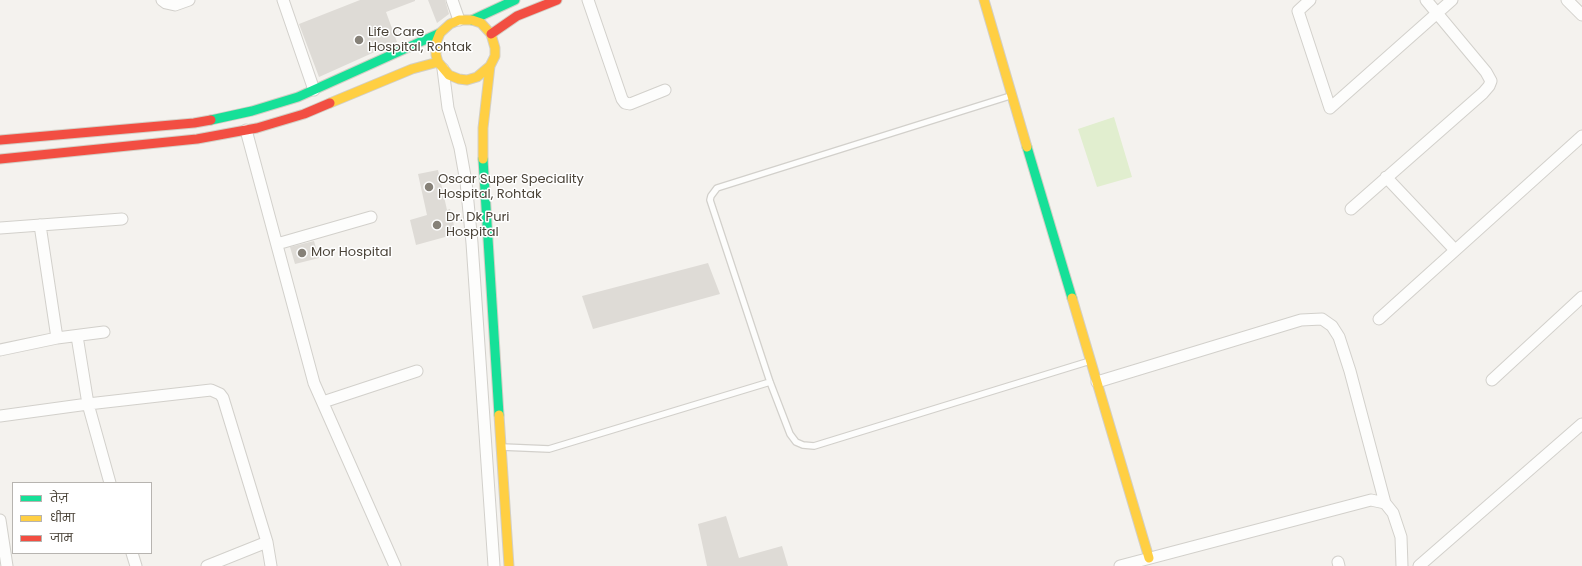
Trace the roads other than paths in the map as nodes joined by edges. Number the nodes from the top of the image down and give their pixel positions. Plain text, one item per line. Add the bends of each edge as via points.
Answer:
1 (162, 0) edge
2 (189, 0) edge
3 (283, 0) edge
4 (452, 0) edge
5 (515, 0) edge
6 (557, 0) edge
7 (588, 0) edge
8 (984, 0) edge
9 (1310, 0) edge
10 (1426, 0) edge
11 (1452, 0) edge
12 (1568, 0) edge
13 (1437, 13) junction
14 (1582, 15) edge
15 (459, 20) junction
16 (472, 20) junction
17 (440, 33) junction
18 (491, 34) junction
19 (440, 66) junction
20 (490, 66) junction
21 (314, 90) junction
22 (665, 90) dead end
23 (1012, 96) junction
24 (246, 130) junction
25 (1582, 136) edge
26 (0, 140) edge
27 (0, 159) edge
28 (1386, 177) junction
29 (1351, 209) dead end
30 (371, 217) dead end
31 (122, 218) dead end
32 (40, 225) junction
33 (0, 228) edge
34 (277, 244) junction
35 (1455, 250) junction
36 (1582, 297) edge
37 (1379, 318) dead end
38 (104, 332) dead end
39 (77, 336) junction
40 (57, 338) junction
41 (0, 350) edge
42 (1091, 361) junction
43 (417, 371) dead end
44 (1492, 380) dead end
45 (770, 382) junction
46 (1097, 382) junction
47 (322, 402) junction
48 (88, 404) junction
49 (0, 416) edge
50 (1582, 424) edge
51 (501, 447) junction
52 (110, 482) edge
53 (1385, 503) junction
54 (0, 520) edge
55 (267, 542) junction
56 (132, 554) edge
57 (1149, 558) junction
58 (7, 566) edge
59 (136, 566) edge
60 (207, 566) edge
61 (271, 566) edge
62 (395, 566) edge
63 (494, 566) edge
64 (509, 566) edge
65 (1120, 566) edge
66 (1402, 566) edge
67 (1419, 566) edge

1 - 2 street via 175,5
3 - 21 street
4 - 15 street
5 - 16 main road
6 - 18 main road via 517,16
7 - 22 street via 625,103 630,104
8 - 23 main road
9 - 13 street via 1298,11 1330,108
10 - 13 street
11 - 13 street
12 - 14 street
13 - 28 street via 1491,81 1483,93
15 - 16 main road
15 - 17 main road
16 - 18 main road via 480,23
17 - 19 main road via 436,43 436,55
17 - 21 main road
18 - 20 main road via 495,56
19 - 20 main road via 449,75 467,80 477,77
19 - 24 main road via 412,69 304,114
19 - 63 street via 461,155 472,243
20 - 51 main road via 483,128 483,174
21 - 26 main road via 252,111 194,123
23 - 42 main road
23 - 45 lane via 714,190 710,200
24 - 27 main road via 197,139
24 - 34 street
25 - 35 street
28 - 29 street
28 - 35 street
30 - 34 street
31 - 32 street
32 - 33 street
32 - 40 street
34 - 47 street via 314,383
35 - 37 street
36 - 44 street
38 - 39 street
39 - 40 street
39 - 48 street
40 - 41 street
42 - 45 lane via 814,446 803,446 790,434
42 - 46 main road
43 - 47 street
45 - 51 lane via 549,449
46 - 53 street via 1300,320 1322,319 1332,326 1339,337
46 - 57 main road
47 - 62 street
48 - 49 street
48 - 52 street
48 - 55 street via 211,390 220,394
50 - 67 street
51 - 64 main road
53 - 57 street via 1371,500 1362,502
53 - 66 street via 1393,514 1400,538
54 - 58 street
55 - 60 street
55 - 61 street
56 - 59 street
57 - 65 street

